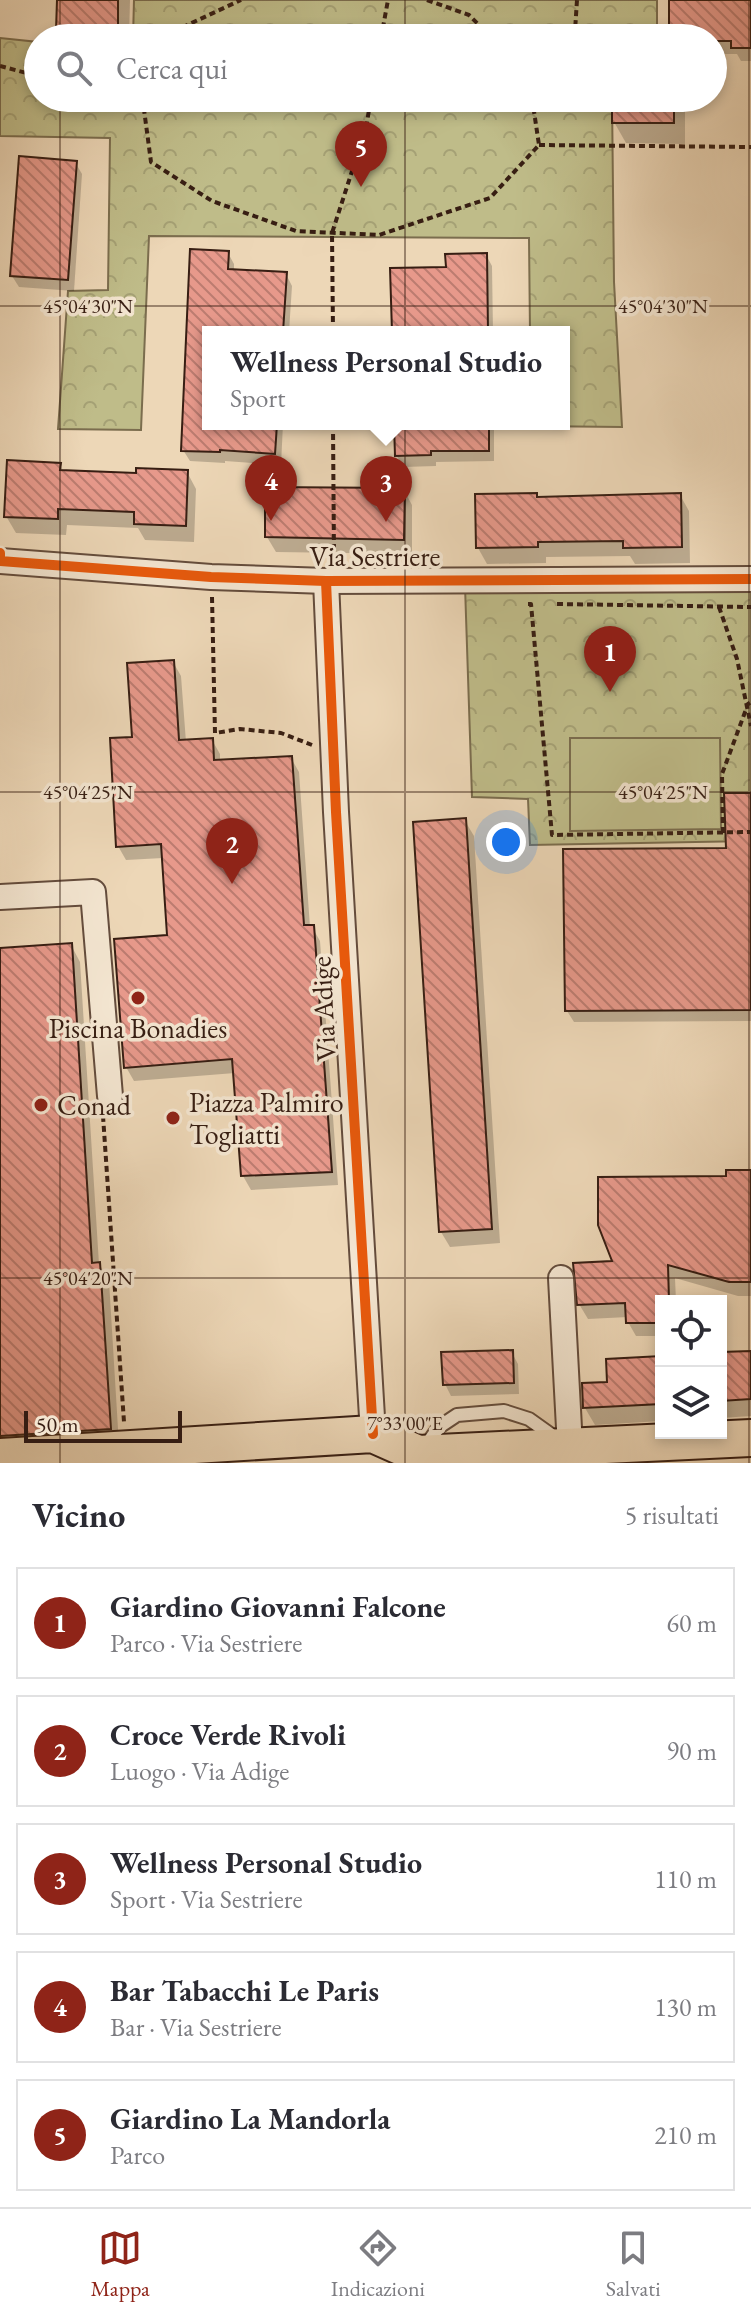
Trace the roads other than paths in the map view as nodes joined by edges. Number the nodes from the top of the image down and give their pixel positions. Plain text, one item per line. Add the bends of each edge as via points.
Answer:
1 (0, 561) edge
2 (751, 579) edge
3 (326, 581) junction
4 (0, 897) edge
5 (106, 1102) road end
6 (561, 1278) dead end
7 (373, 1434) junction
8 (751, 1438) edge
9 (570, 1447) junction
10 (0, 1457) edge
11 (422, 1458) edge

1 - 3 street, Via Sestriere
2 - 3 street, Via Sestriere
3 - 7 street, Via Adige
4 - 5 street via 93,892
6 - 9 street
7 - 10 main road
7 - 11 main road
8 - 9 main road
9 - 11 main road

